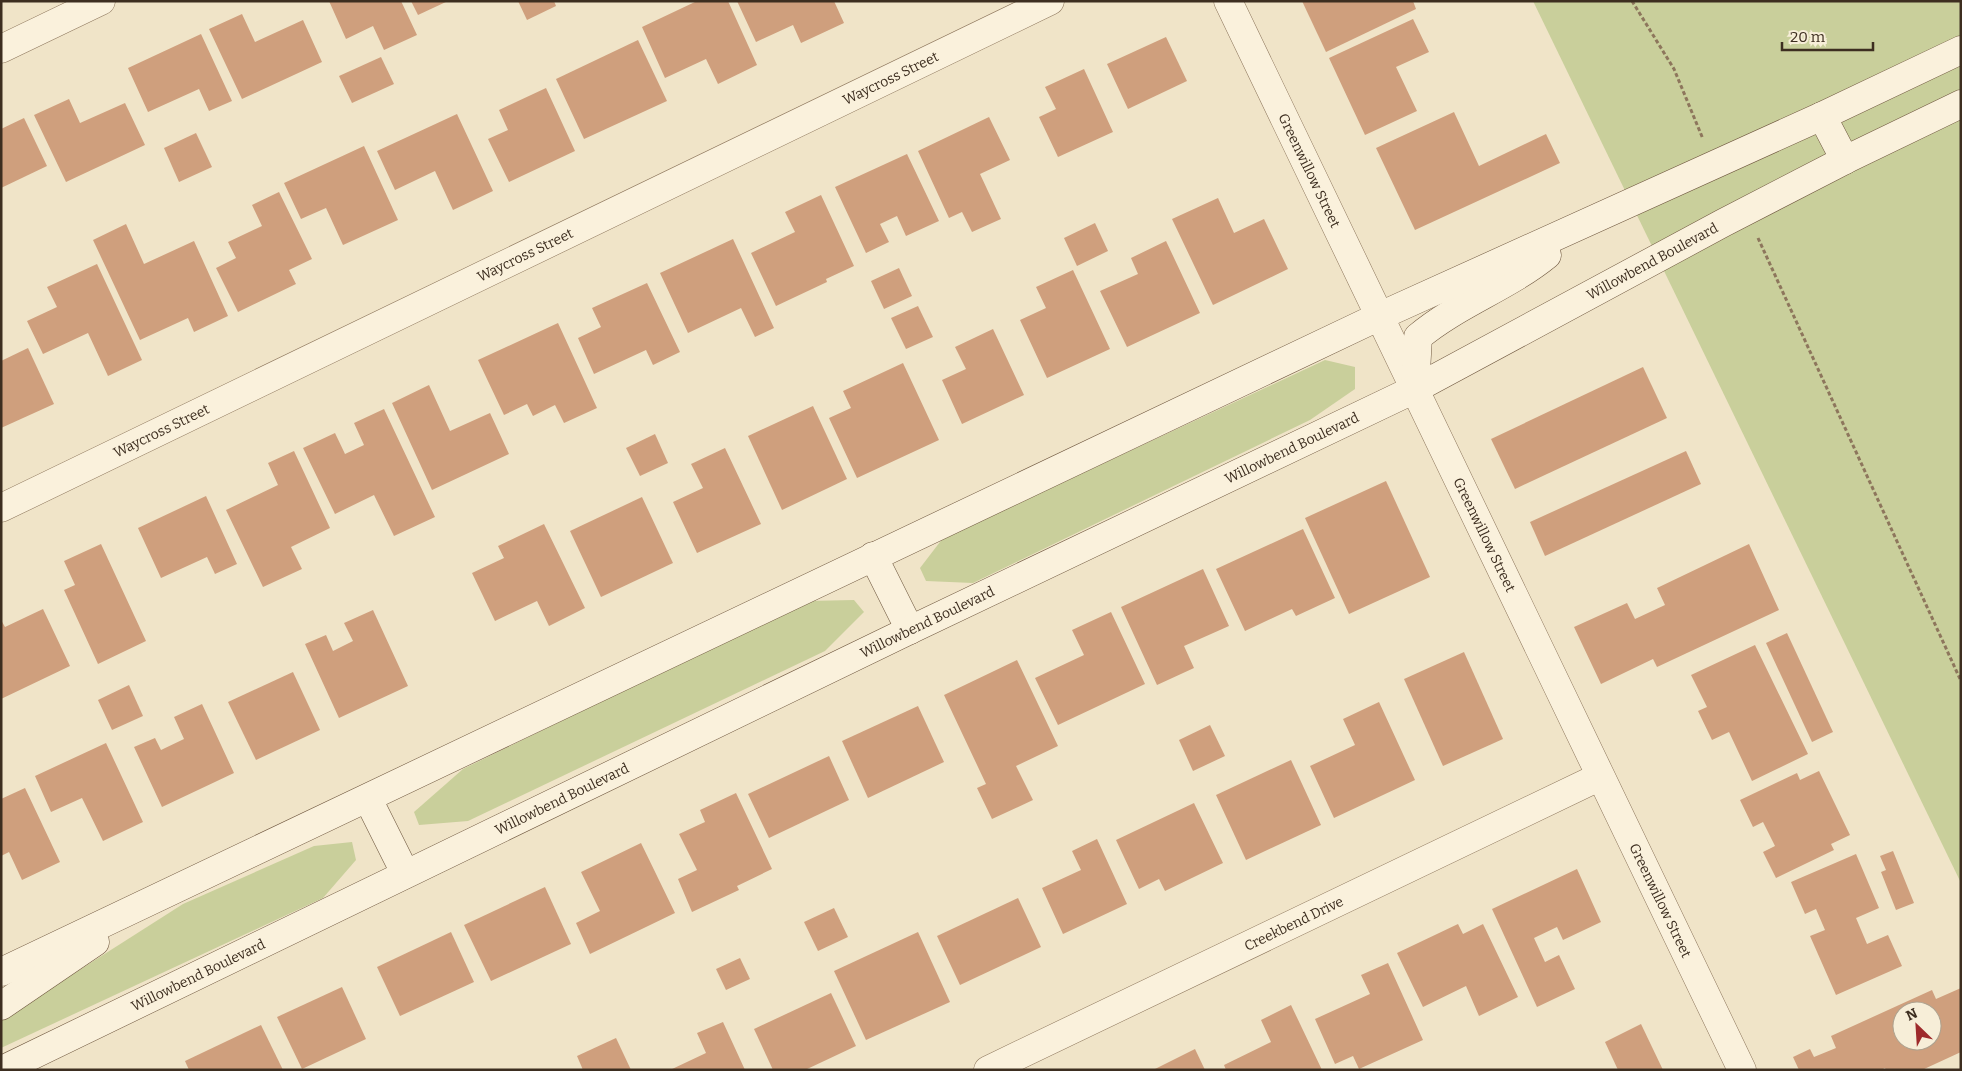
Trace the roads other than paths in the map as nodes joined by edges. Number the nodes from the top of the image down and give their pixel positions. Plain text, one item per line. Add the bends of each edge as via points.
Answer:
1 (101, 1) edge
2 (1050, 1) edge
3 (1228, 1) edge
4 (1, 49) edge
5 (1961, 50) edge
6 (1961, 104) edge
7 (1822, 116) junction
8 (1845, 160) junction
9 (1586, 222) junction
10 (1380, 316) junction
11 (1415, 389) junction
12 (1, 508) edge
13 (873, 556) junction
14 (910, 630) junction
15 (1599, 777) junction
16 (368, 799) junction
17 (405, 873) junction
18 (164, 895) junction
19 (1, 972) edge
20 (1, 1006) edge
21 (2, 1070) edge
22 (988, 1070) edge
23 (1742, 1070) edge

1 - 4 main road
2 - 12 main road, Waycross Street
3 - 10 main road, Greenwillow Street
5 - 7 main road
6 - 8 main road, Willowbend Boulevard
7 - 8 main road
7 - 9 main road
8 - 11 main road, Willowbend Boulevard
9 - 10 main road
9 - 11 main road via 1535,265 1470,300 1418,337
10 - 11 main road, Greenwillow Street
10 - 13 main road
11 - 14 main road, Willowbend Boulevard
11 - 15 main road, Greenwillow Street
13 - 14 main road
13 - 16 main road
14 - 17 main road, Willowbend Boulevard
15 - 22 main road, Creekbend Drive
15 - 23 main road, Greenwillow Street
16 - 17 main road
16 - 18 main road
17 - 21 main road, Willowbend Boulevard
18 - 19 main road
18 - 20 main road

